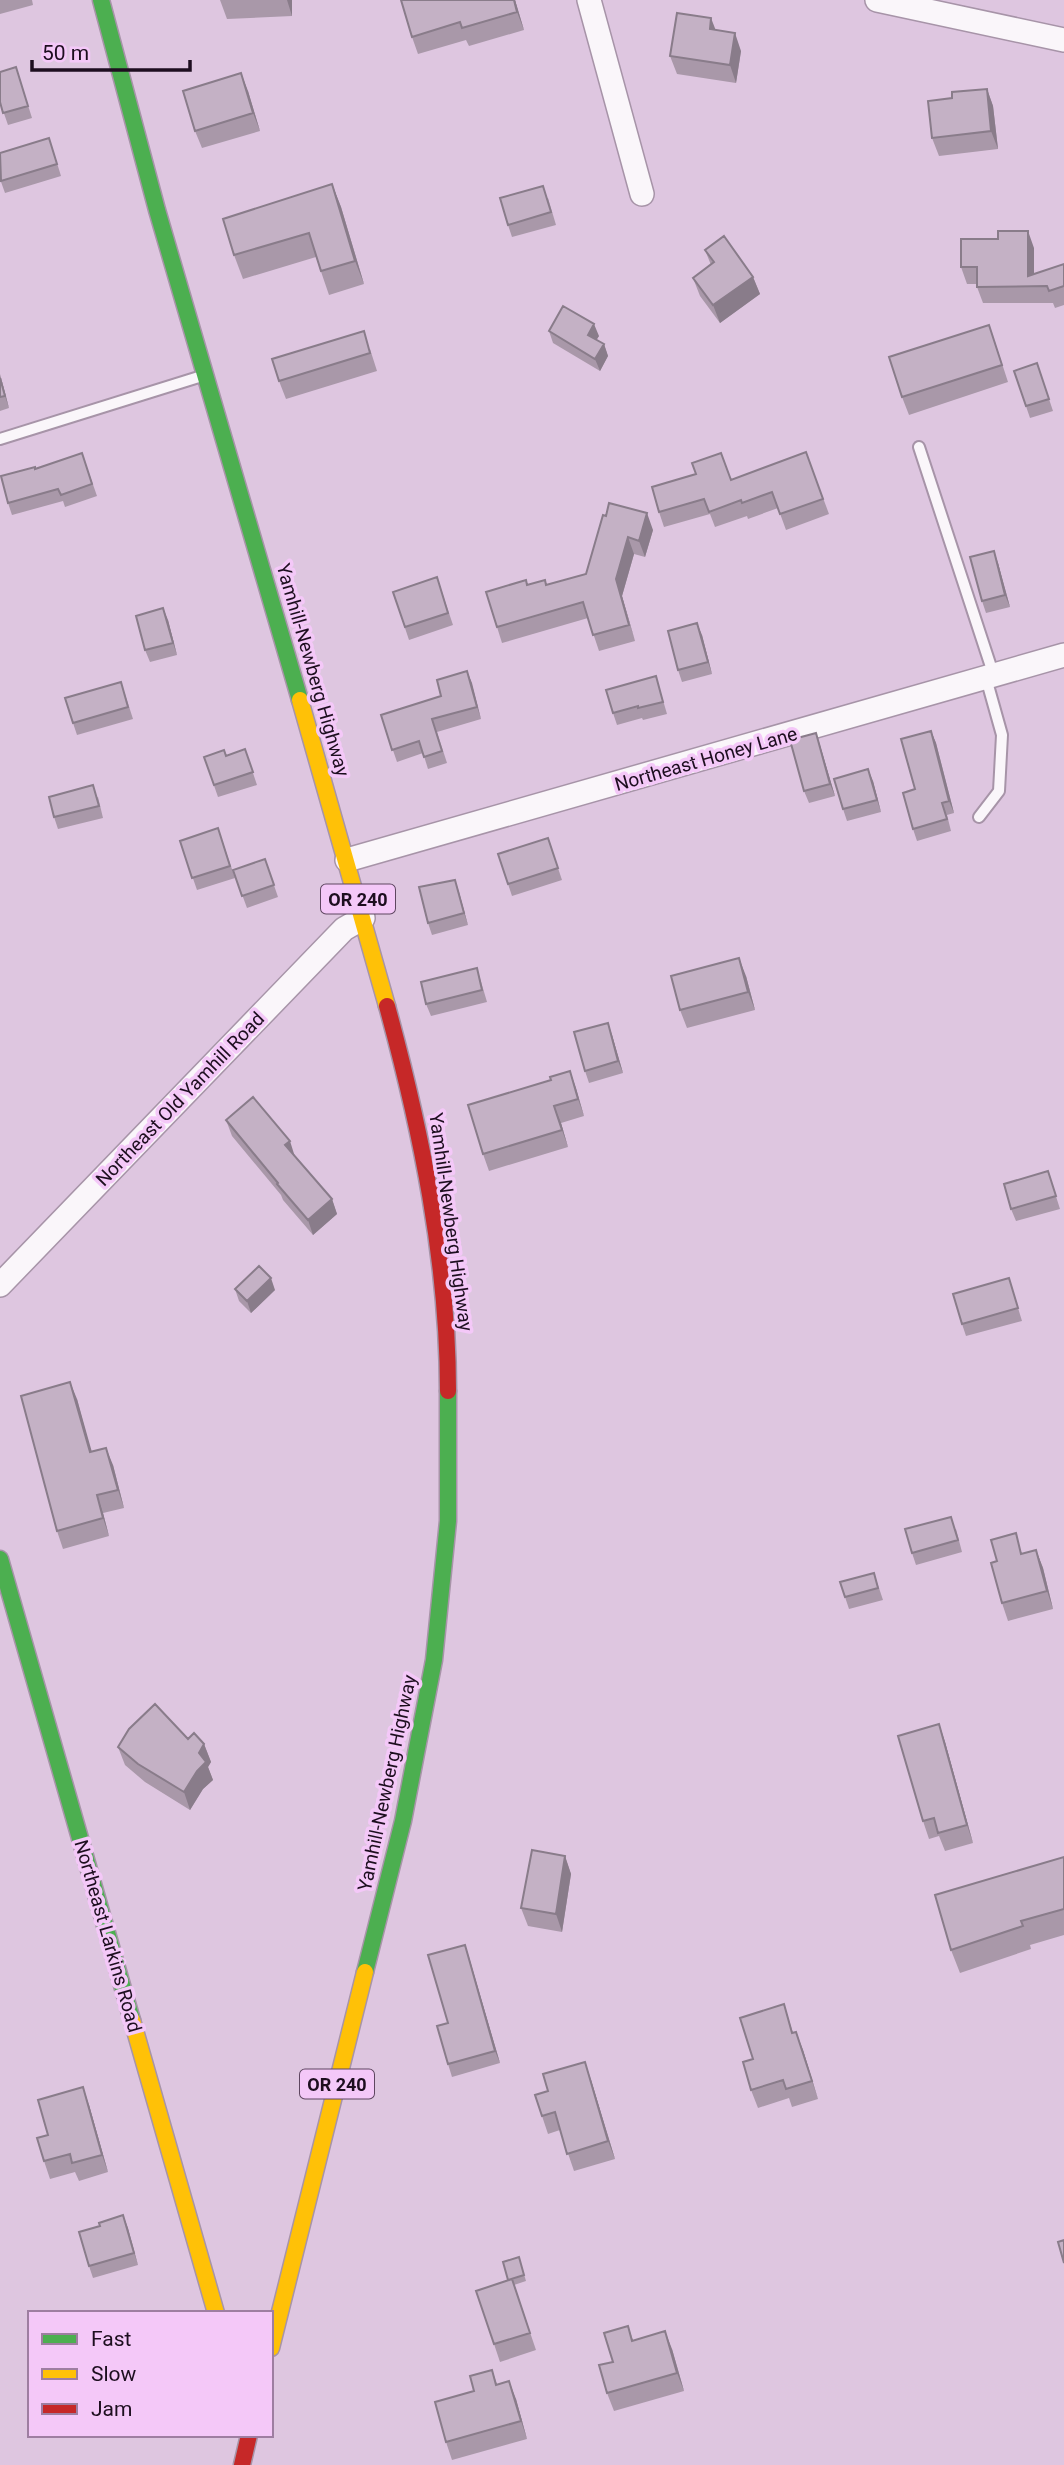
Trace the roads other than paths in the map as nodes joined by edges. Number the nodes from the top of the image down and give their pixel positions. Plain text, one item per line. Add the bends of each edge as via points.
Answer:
1 (101, 0) edge
2 (589, 0) edge
3 (877, 0) edge
4 (1064, 40) edge
5 (642, 194) dead end
6 (205, 375) junction
7 (0, 439) edge
8 (919, 447) dead end
9 (1064, 655) edge
10 (990, 677) junction
11 (978, 817) dead end
12 (347, 860) junction
13 (363, 918) junction
14 (0, 1285) edge
15 (0, 1559) edge
16 (215, 2311) edge
17 (273, 2340) edge
18 (250, 2437) edge
19 (252, 2437) edge
20 (242, 2465) edge
21 (260, 2465) edge

1 - 6 main road, Yamhill-Newberg Highway / OR 240
2 - 5 street
3 - 4 street
6 - 7 lane
6 - 12 main road, Yamhill-Newberg Highway / OR 240
8 - 10 lane
9 - 10 street, Northeast Honey Lane
10 - 11 lane via 1002,735 999,791
10 - 12 street, Northeast Honey Lane
12 - 13 main road, Yamhill-Newberg Highway / OR 240
13 - 14 street, Northeast Old Yamhill Road via 344,929
13 - 17 main road, Yamhill-Newberg Highway / OR 240 via 407,1080 436,1243 448,1353 448,1521 434,1660 403,1821
15 - 16 main road, Northeast Larkins Road
18 - 20 main road
19 - 21 street

